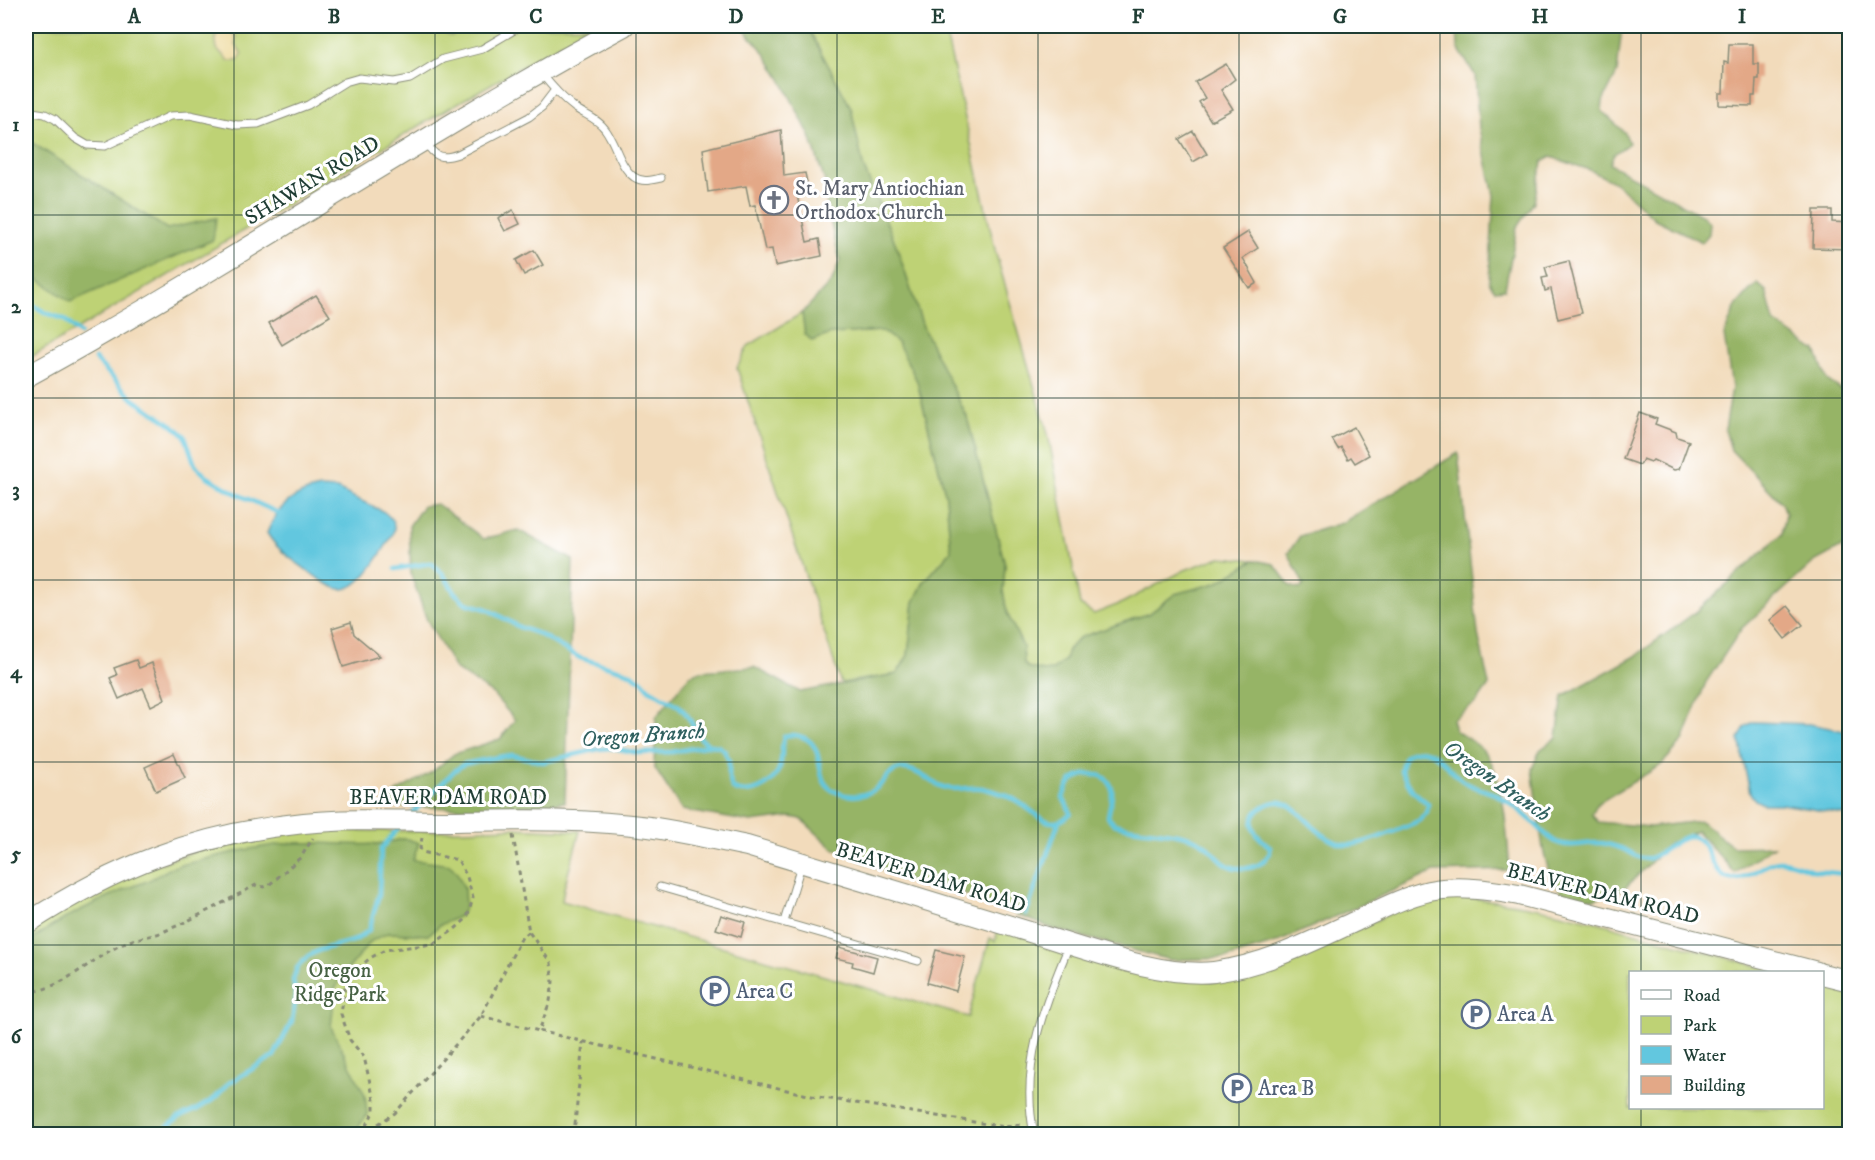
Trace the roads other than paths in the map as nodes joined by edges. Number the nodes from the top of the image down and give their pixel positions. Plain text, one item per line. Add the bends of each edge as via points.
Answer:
1 (521, 26) edge
2 (624, 26) edge
3 (540, 71) junction
4 (555, 90) junction
5 (26, 111) edge
6 (424, 140) junction
7 (661, 178) dead end
8 (26, 377) edge
9 (801, 862) junction
10 (660, 886) dead end
11 (784, 922) junction
12 (26, 924) edge
13 (1070, 944) junction
14 (918, 962) dead end
15 (1813, 971) edge
16 (1824, 974) edge
17 (1850, 981) edge
18 (1034, 1134) edge

1 - 5 lane via 482,49 443,58 410,79 394,82 359,78 345,82 308,105 258,124 170,116 105,146 87,145 55,119
2 - 3 street, SHAWAN ROAD
3 - 4 lane
3 - 6 street, SHAWAN ROAD
4 - 6 lane via 542,108 529,117 458,154 438,156
4 - 7 lane via 605,128 634,177 645,182
6 - 8 street, SHAWAN ROAD
9 - 11 lane
9 - 12 street, BEAVER DAM ROAD via 708,837 594,822 295,824 220,836 178,848 98,881
9 - 13 street, BEAVER DAM ROAD
10 - 11 lane
11 - 14 lane
13 - 15 street, BEAVER DAM ROAD via 1167,970 1213,972 1292,951 1406,897 1431,890 1487,889 1585,910
13 - 18 lane via 1049,994 1031,1059 1029,1087
16 - 17 street

